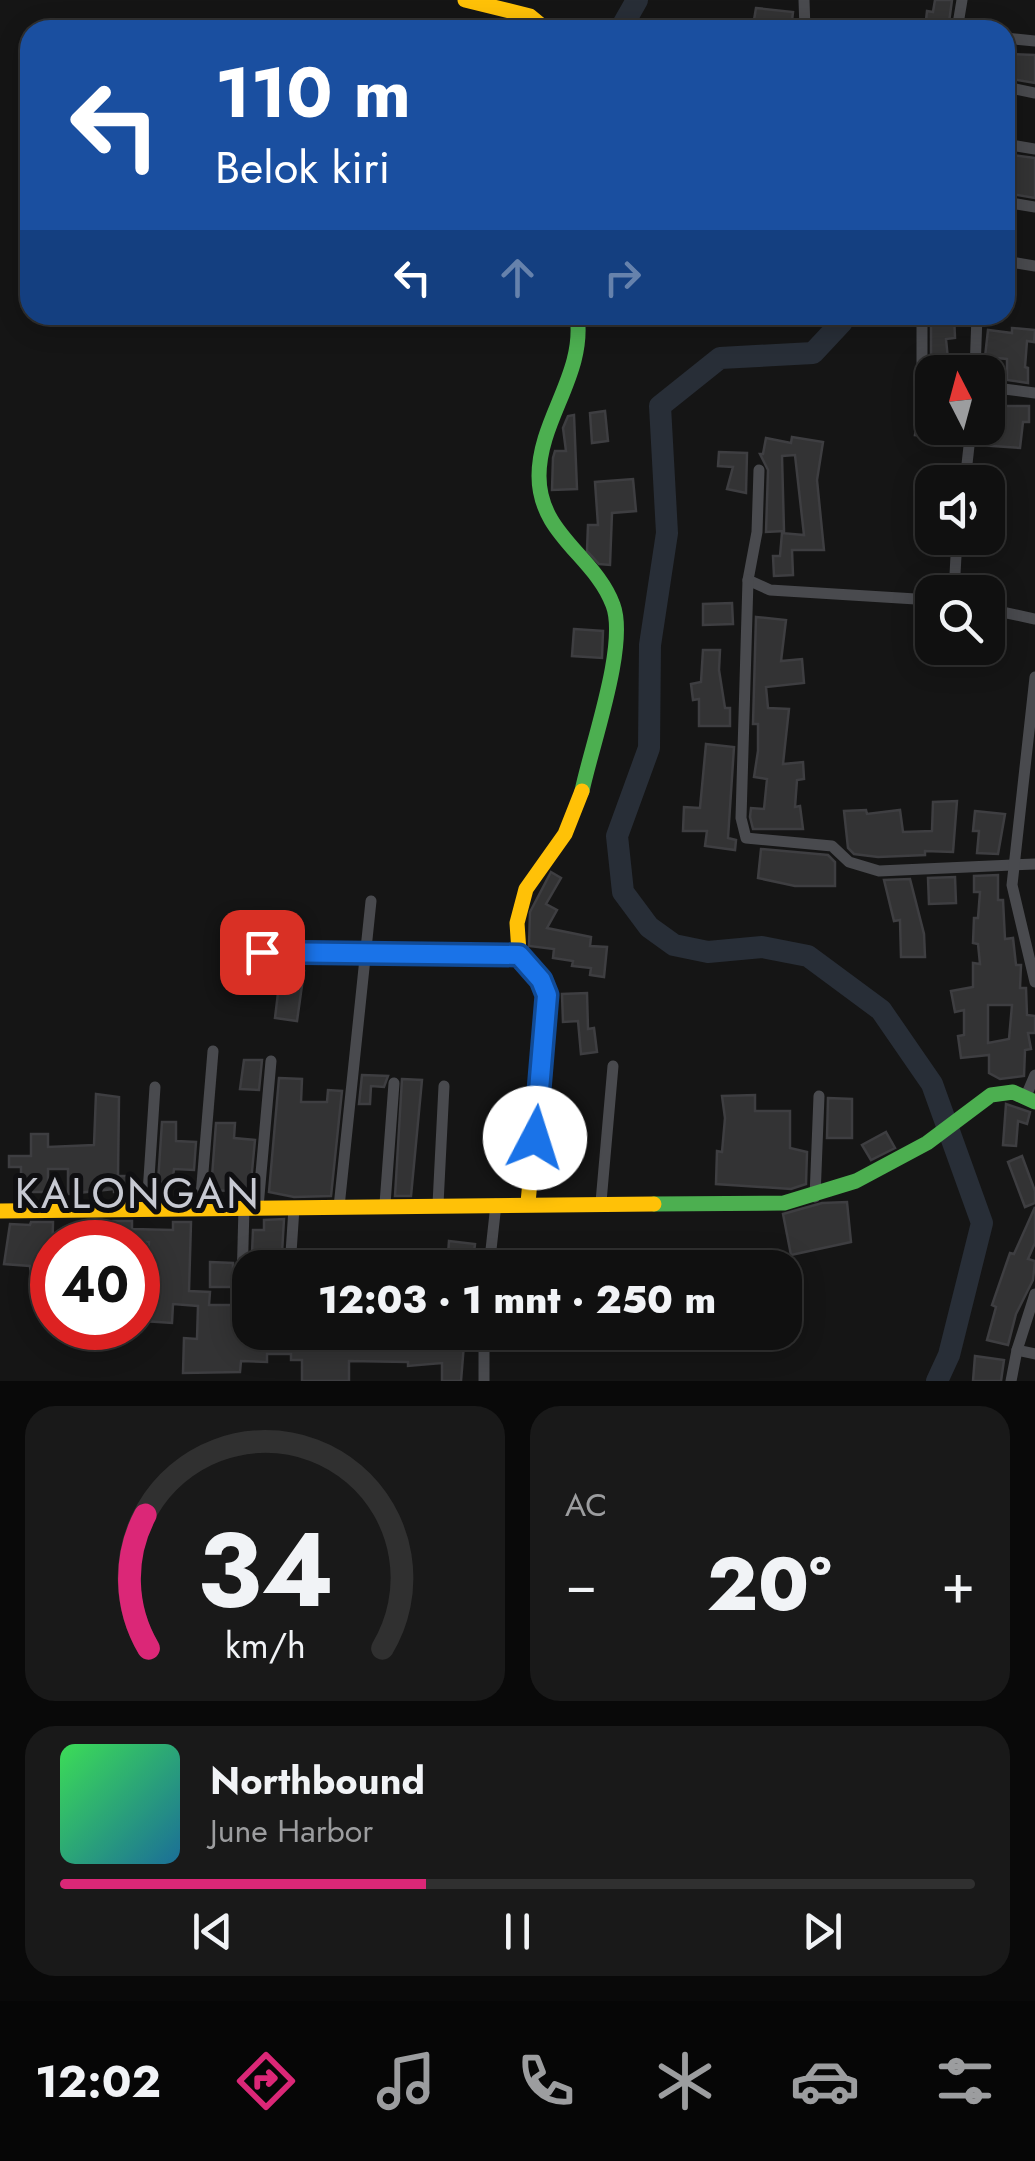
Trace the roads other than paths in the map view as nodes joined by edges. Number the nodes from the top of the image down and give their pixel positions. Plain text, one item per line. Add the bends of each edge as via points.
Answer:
1 (466, 0) edge
2 (535, 20) edge
3 (577, 325) edge
4 (922, 325) edge
5 (977, 325) edge
6 (922, 355) edge
7 (976, 355) edge
8 (1005, 389) edge
9 (1035, 393) edge
10 (759, 470) dead end
11 (748, 580) junction
12 (915, 599) edge
13 (1005, 613) edge
14 (1035, 619) edge
15 (1035, 677) edge
16 (1012, 864) junction
17 (1035, 864) edge
18 (371, 901) dead end
19 (262, 952) dead end
20 (362, 954) junction
21 (519, 955) junction
22 (1035, 982) edge
23 (213, 1051) dead end
24 (271, 1060) dead end
25 (613, 1066) dead end
26 (1035, 1075) edge
27 (394, 1082) dead end
28 (444, 1086) dead end
29 (155, 1087) dead end
30 (819, 1096) dead end
31 (1030, 1099) edge
32 (815, 1196) junction
33 (601, 1202) junction
34 (528, 1203) junction
35 (384, 1204) junction
36 (438, 1204) junction
37 (496, 1204) junction
38 (251, 1207) junction
39 (339, 1207) junction
40 (146, 1208) junction
41 (200, 1208) junction
42 (294, 1208) junction
43 (0, 1211) edge
44 (247, 1250) edge
45 (291, 1250) edge
46 (491, 1250) edge
47 (1035, 1294) edge
48 (484, 1350) edge
49 (1016, 1350) junction
50 (1035, 1354) edge
51 (484, 1381) edge
52 (1011, 1381) edge

1 - 2 main road
3 - 21 main road via 578,348 540,485 568,550 614,599 617,629 578,807 520,900
4 - 6 street
5 - 7 street
8 - 9 street
10 - 11 street
11 - 12 street via 770,590
11 - 16 street via 741,818 746,838 832,846 850,862 879,871
13 - 14 street
15 - 16 street
16 - 17 street
16 - 22 street
18 - 20 street
19 - 20 street
20 - 21 street
20 - 39 street
21 - 34 main road via 547,995
23 - 41 street
24 - 38 street
25 - 33 street
26 - 31 street
27 - 35 street
28 - 36 street
29 - 40 street
30 - 32 street
31 - 32 main road via 1002,1091 991,1095 927,1144
32 - 33 main road via 784,1203
33 - 34 main road
34 - 37 main road
35 - 36 main road
35 - 39 main road
36 - 37 main road
37 - 46 street
38 - 41 main road
38 - 42 main road
38 - 44 street
39 - 42 main road
40 - 41 main road
40 - 43 main road
42 - 45 street
47 - 49 street
48 - 51 street
49 - 50 street
49 - 52 street

